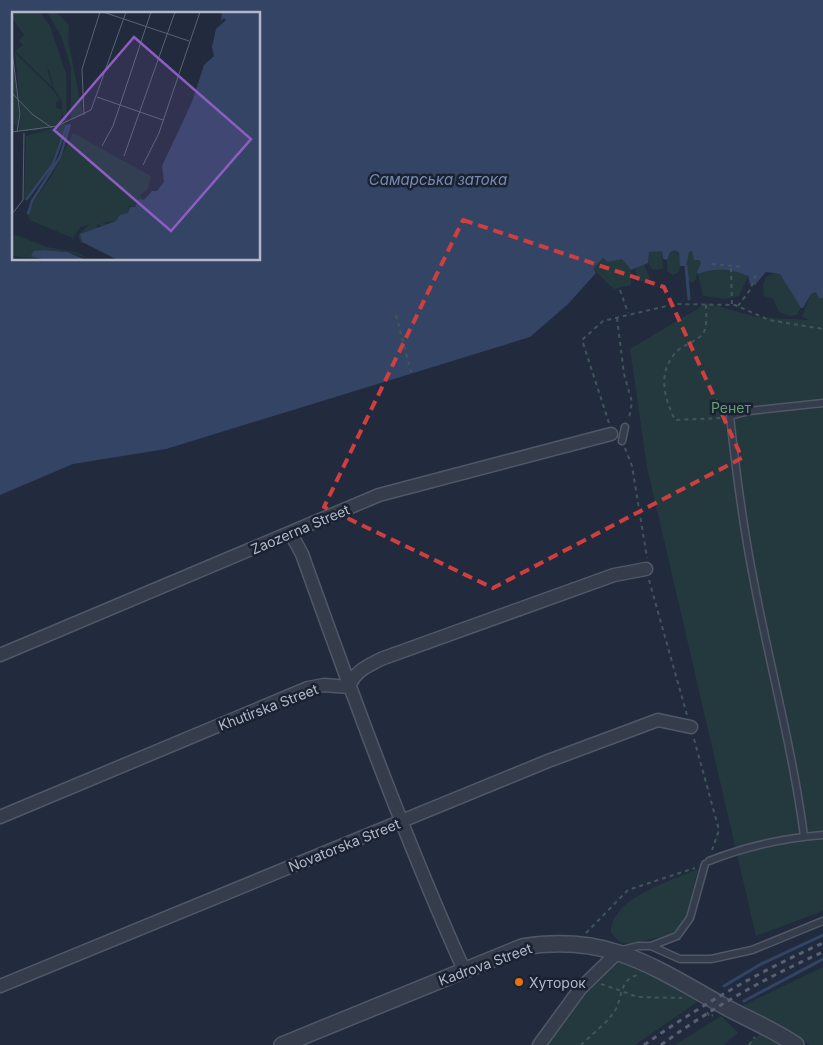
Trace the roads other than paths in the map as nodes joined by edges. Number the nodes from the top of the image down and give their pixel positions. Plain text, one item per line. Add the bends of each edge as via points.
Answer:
1 (823, 403) edge
2 (626, 427) road end
3 (611, 434) road end
4 (622, 441) road end
5 (291, 534) junction
6 (646, 569) road end
7 (0, 655) edge
8 (349, 687) junction
9 (691, 728) road end
10 (0, 817) edge
11 (402, 820) junction
12 (823, 835) edge
13 (804, 836) junction
14 (823, 921) edge
15 (651, 946) junction
16 (618, 952) junction
17 (464, 970) junction
18 (0, 986) edge
19 (282, 1045) edge
20 (540, 1045) edge
21 (796, 1045) edge

1 - 13 lane via 730,416 740,506 797,785
2 - 4 lane
3 - 5 street, Zaozerna Street via 379,495
5 - 7 street, Zaozerna Street
5 - 8 street via 302,554
6 - 8 street via 614,575 381,659 359,670
8 - 10 street, Khutirska Street via 324,685 308,688
8 - 11 street
9 - 11 street, Novatorska Street via 658,720
11 - 17 street
11 - 18 street, Novatorska Street
12 - 13 lane
13 - 15 lane via 738,850 707,863 690,918 677,936
14 - 15 lane via 752,950 711,959 680,959
15 - 16 lane
16 - 17 street, Kadrova Street via 560,942 522,947
16 - 20 street via 580,989
16 - 21 street, Kadrova Street via 659,969
17 - 19 street, Kadrova Street

